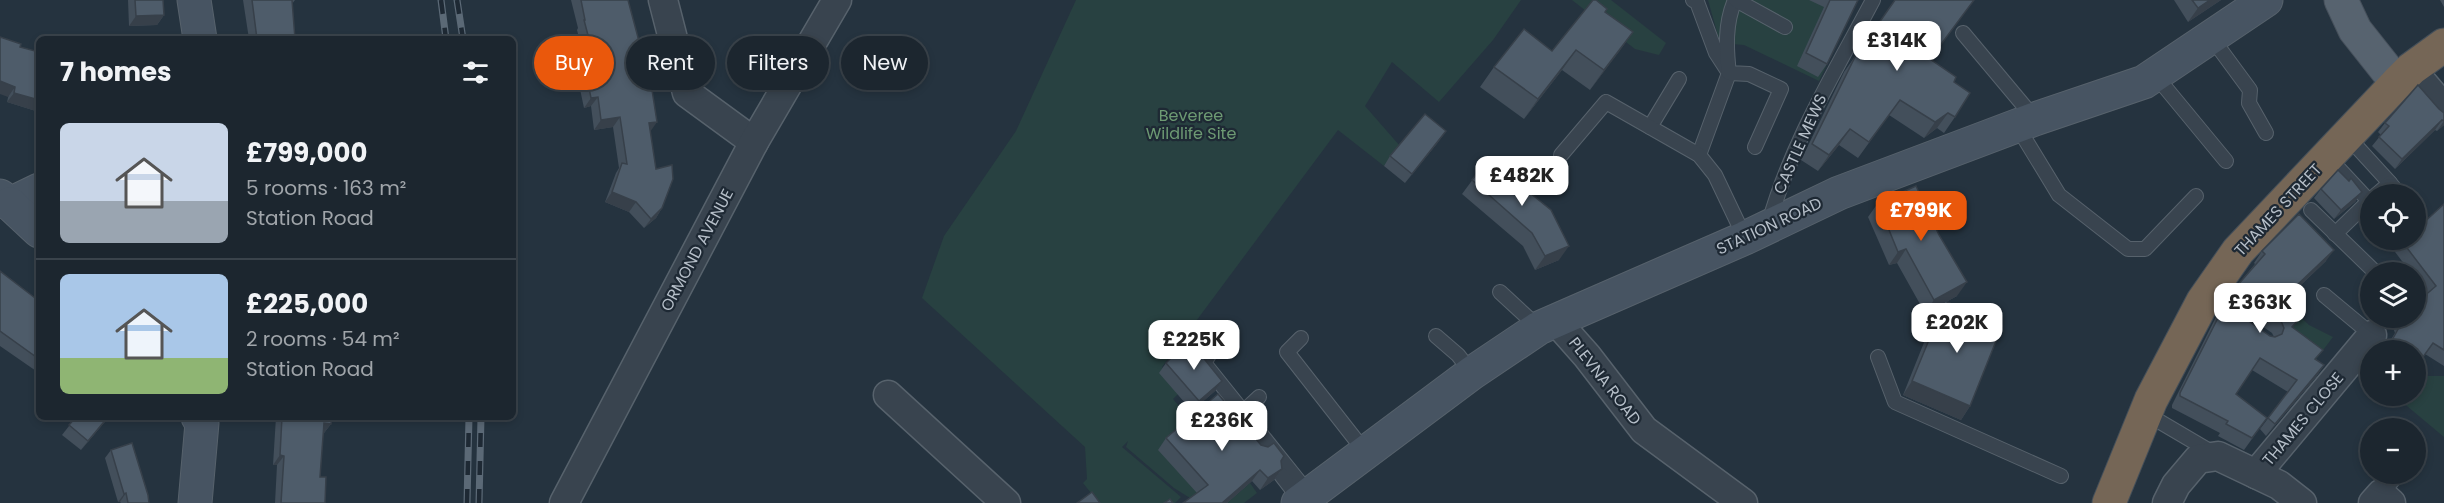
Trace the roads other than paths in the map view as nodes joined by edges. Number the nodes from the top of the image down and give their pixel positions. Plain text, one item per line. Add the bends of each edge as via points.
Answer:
1 (194, 0) edge
2 (663, 0) edge
3 (837, 0) edge
4 (1693, 0) edge
5 (1736, 0) edge
6 (1874, 0) edge
7 (2266, 0) edge
8 (2342, 0) edge
9 (1785, 27) dead end
10 (1963, 33) edge
11 (200, 36) edge
12 (2211, 37) junction
13 (2444, 45) edge
14 (1729, 73) junction
15 (2155, 75) junction
16 (2404, 76) junction
17 (1679, 79) dead end
18 (2444, 108) edge
19 (2026, 123) junction
20 (1650, 127) junction
21 (2266, 133) dead end
22 (754, 142) junction
23 (2337, 146) junction
24 (1755, 147) dead end
25 (1699, 154) junction
26 (1561, 155) dead end
27 (2226, 160) dead end
28 (2390, 183) edge
29 (2360, 184) edge
30 (36, 190) edge
31 (2196, 196) dead end
32 (5, 200) edge
33 (2311, 210) dead end
34 (2360, 210) edge
35 (36, 228) edge
36 (1757, 233) junction
37 (2335, 234) junction
38 (2364, 262) edge
39 (1500, 292) dead end
40 (2324, 295) dead end
41 (1548, 324) junction
42 (2372, 335) joint
43 (1436, 336) dead end
44 (1301, 338) dead end
45 (1212, 350) dead end
46 (1878, 357) dead end
47 (1472, 373) junction
48 (888, 395) dead end
49 (1259, 396) dead end
50 (1221, 407) edge
51 (1243, 412) junction
52 (2145, 413) junction
53 (200, 420) edge
54 (1259, 450) edge
55 (1366, 453) junction
56 (2218, 456) junction
57 (2256, 474) junction
58 (1281, 476) edge
59 (2061, 476) dead end
60 (1312, 498) edge
61 (195, 503) edge
62 (564, 503) edge
63 (1006, 503) edge
64 (1743, 503) edge
65 (2109, 503) edge
66 (2166, 503) edge
67 (2302, 503) edge

1 - 11 street
2 - 22 street via 687,93
3 - 22 street, ORMOND AVENUE
4 - 14 lane
5 - 9 lane
5 - 14 lane via 1726,45
6 - 36 lane, CASTLE MEWS via 1815,106
7 - 12 street, STATION ROAD
8 - 16 main road via 2355,30
10 - 19 lane
12 - 15 street, STATION ROAD
12 - 21 lane via 2250,90 2249,103
13 - 16 highway, THAMES STREET
14 - 24 lane via 1749,74 1781,89
14 - 25 lane
15 - 19 street, STATION ROAD
15 - 27 lane
16 - 18 street
16 - 23 highway, THAMES STREET
17 - 20 lane
19 - 31 lane via 2060,195 2128,249 2145,249
19 - 36 street, STATION ROAD via 1839,193
20 - 25 lane
20 - 26 lane via 1606,102
22 - 62 street, ORMOND AVENUE
23 - 28 lane
23 - 29 lane
23 - 52 highway, THAMES STREET via 2238,251 2169,363
25 - 36 lane
30 - 32 street
32 - 35 street
33 - 37 lane
34 - 37 lane
36 - 41 street, STATION ROAD
37 - 38 lane
39 - 41 lane
40 - 42 lane
41 - 47 street, STATION ROAD
41 - 64 street, PLEVNA ROAD via 1587,356 1644,430
42 - 57 street, THAMES CLOSE
43 - 47 lane
44 - 55 lane via 1287,352
45 - 51 lane via 1204,363
46 - 59 lane via 1895,402
47 - 55 street, STATION ROAD
48 - 63 street
49 - 51 lane
50 - 54 lane
51 - 60 lane
52 - 56 lane
52 - 65 highway, THAMES STREET
53 - 61 street
55 - 60 street, STATION ROAD
56 - 57 street, THAMES CLOSE
56 - 66 street via 2198,459
57 - 67 street, THAMES CLOSE
58 - 60 lane

